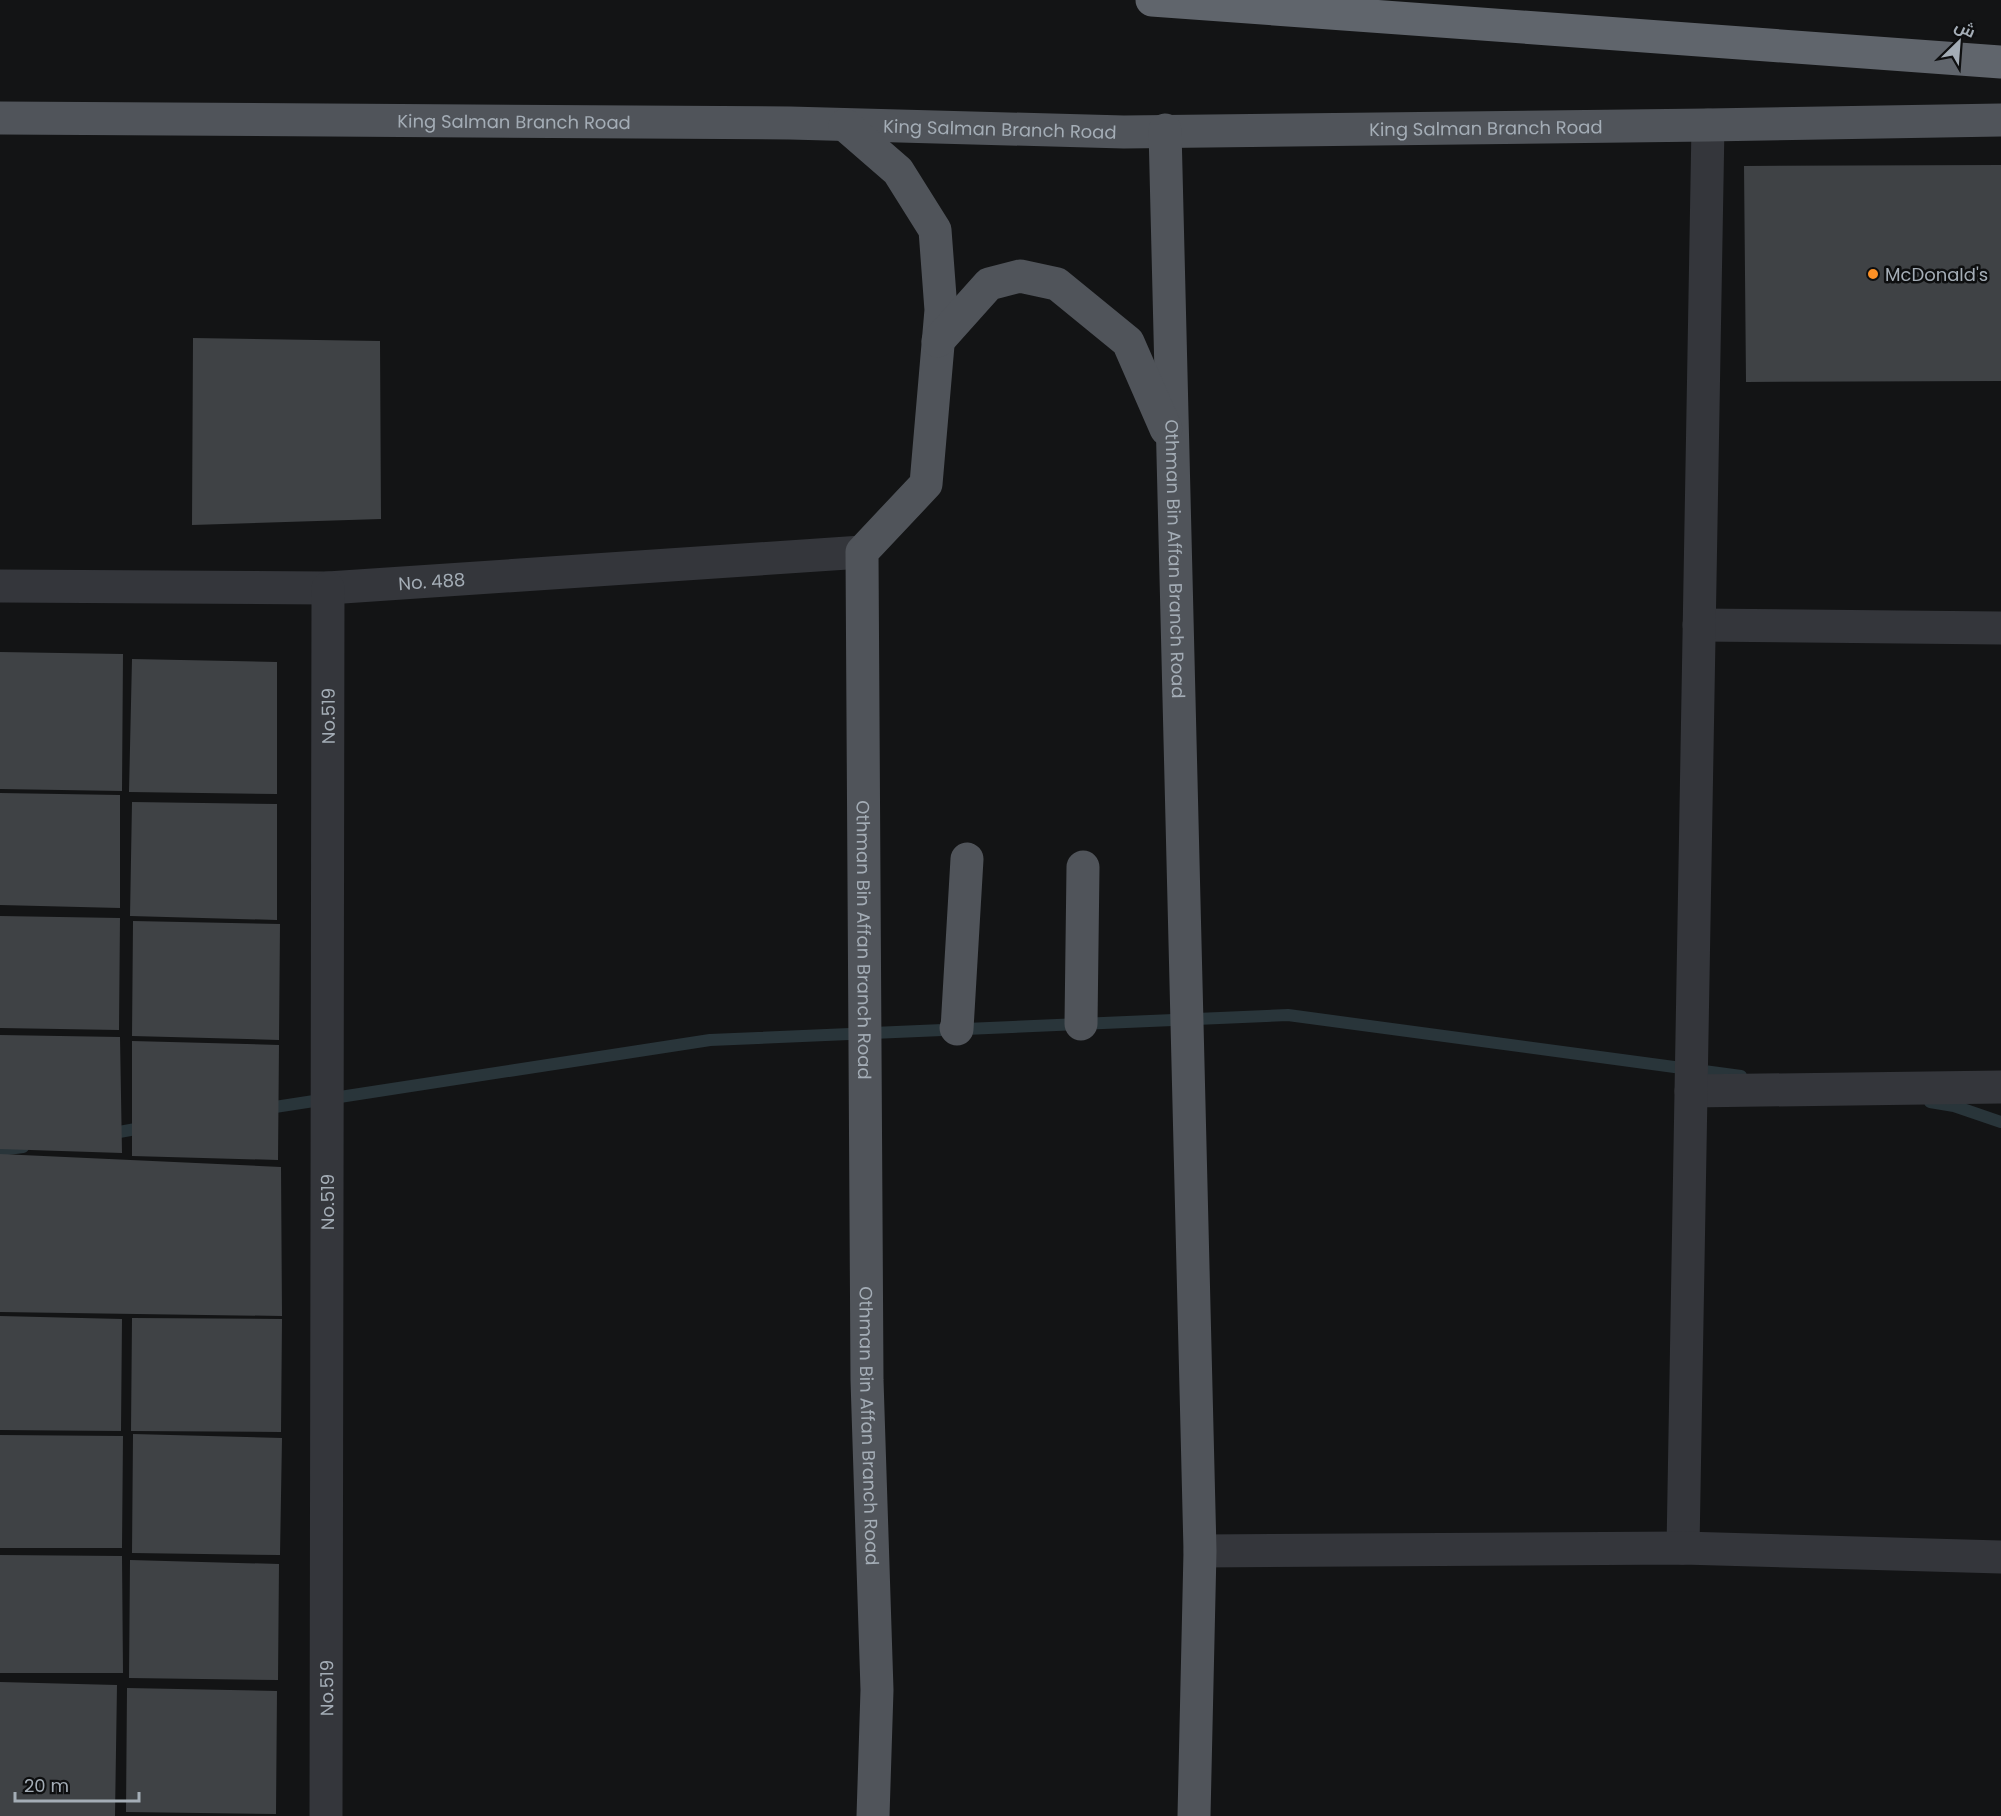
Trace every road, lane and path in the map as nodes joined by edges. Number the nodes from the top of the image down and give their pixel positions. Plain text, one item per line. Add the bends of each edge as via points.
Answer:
1 (1152, 0) edge
2 (2001, 62) edge
3 (0, 118) edge
4 (2001, 120) edge
5 (845, 125) junction
6 (1708, 125) junction
7 (1165, 130) junction
8 (938, 341) junction
9 (1173, 445) junction
10 (862, 552) junction
11 (0, 586) edge
12 (328, 588) junction
13 (1699, 625) junction
14 (2001, 628) edge
15 (967, 859) dead end
16 (1083, 867) dead end
17 (1082, 1024) dead end
18 (956, 1028) dead end
19 (2001, 1087) edge
20 (1691, 1091) junction
21 (1683, 1548) junction
22 (1200, 1551) junction
23 (2001, 1557) edge
24 (326, 1816) edge
25 (873, 1816) edge
26 (1194, 1816) edge

1 - 2 highway
3 - 5 main road, King Salman Branch Road
4 - 6 main road, King Salman Branch Road
5 - 7 main road, King Salman Branch Road
5 - 8 main road via 898,171 935,230
6 - 7 main road, King Salman Branch Road
6 - 13 street
7 - 9 main road, Othman Bin Affan Branch Road
8 - 9 main road via 989,284 1020,276 1057,284 1128,342
8 - 10 main road via 926,484
9 - 22 main road, Othman Bin Affan Branch Road
10 - 12 street, No. 488
10 - 25 main road, Othman Bin Affan Branch Road via 867,1380 877,1690
11 - 12 street, No. 488
12 - 24 street, No.519
13 - 14 street
13 - 20 street
15 - 18 main road
16 - 17 main road
19 - 20 street
20 - 21 street
21 - 22 street
21 - 23 street
22 - 26 main road, Othman Bin Affan Branch Road

